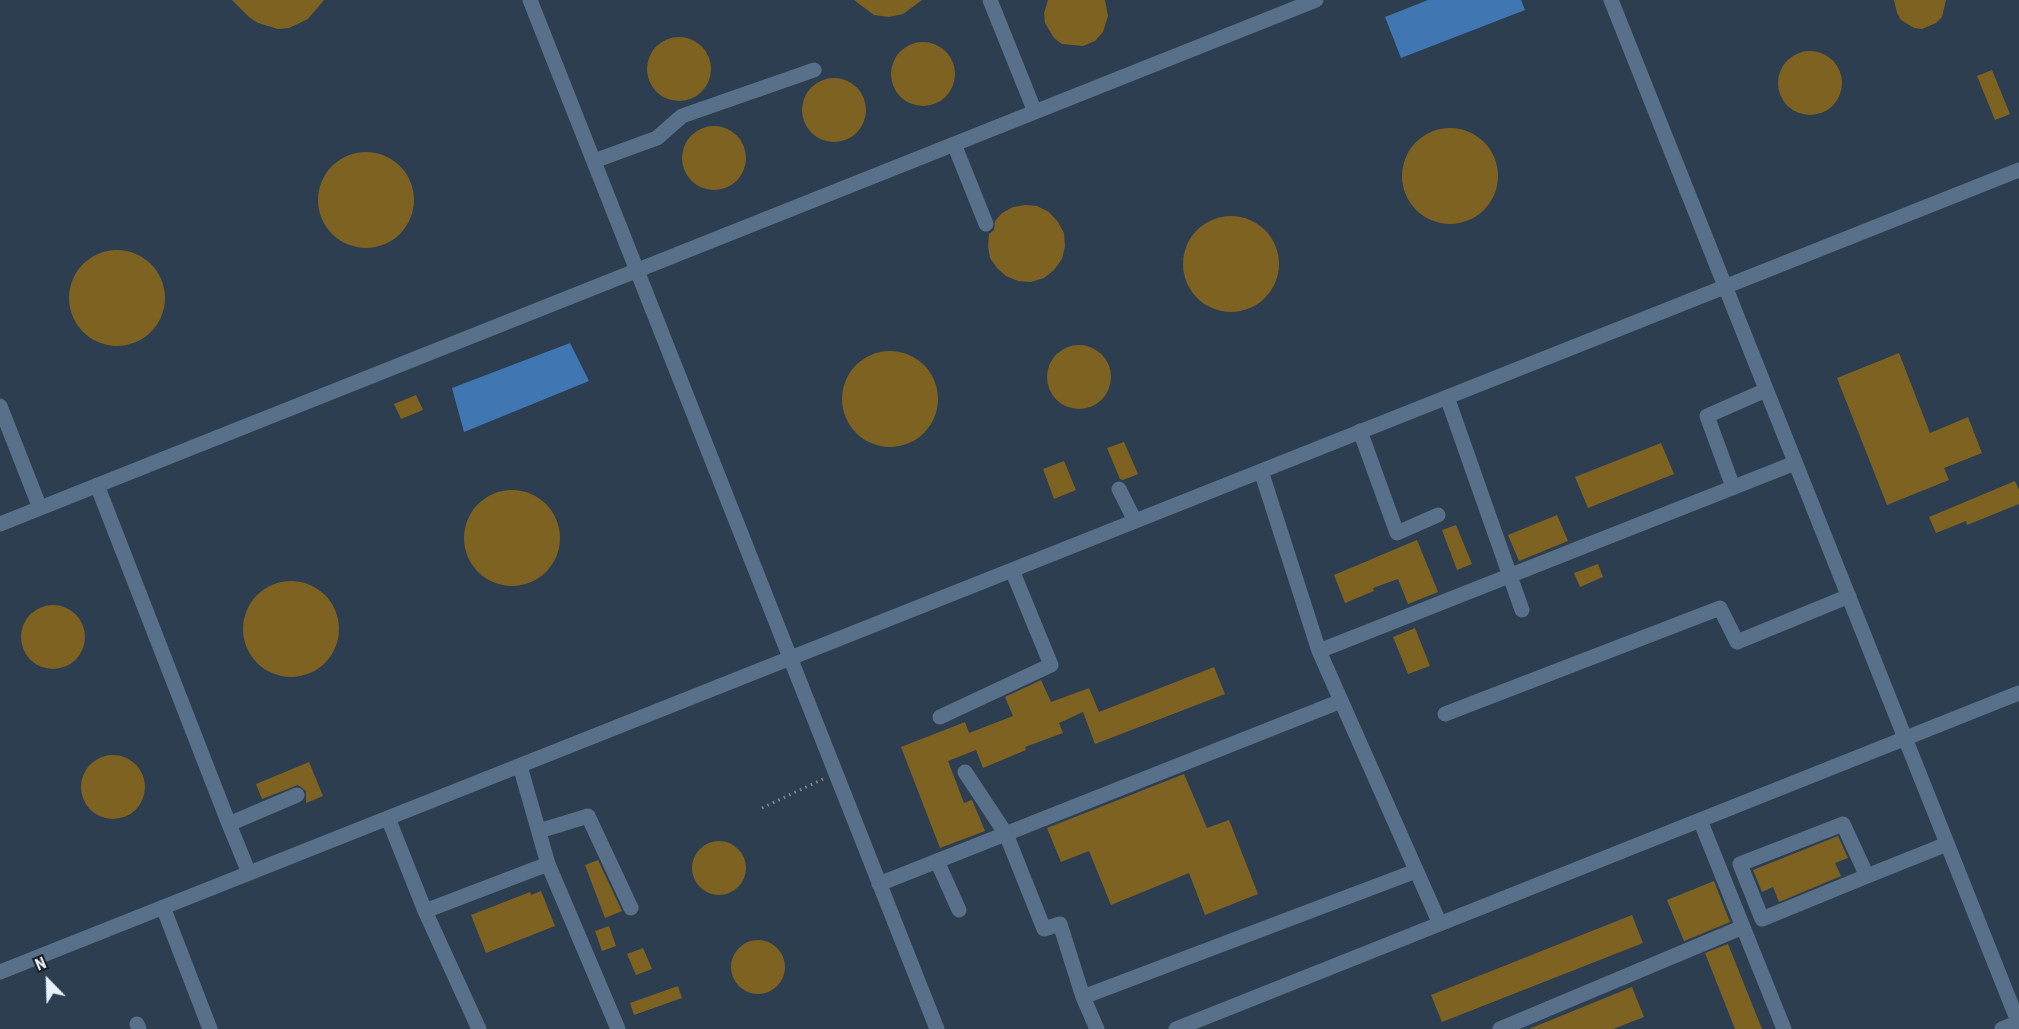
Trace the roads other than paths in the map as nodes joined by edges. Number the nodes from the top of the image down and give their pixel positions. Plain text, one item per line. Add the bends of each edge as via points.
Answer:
1 (530, 0) edge
2 (990, 0) edge
3 (1316, 0) edge
4 (1611, 0) edge
5 (814, 70) dead end
6 (1035, 112) junction
7 (954, 144) junction
8 (594, 161) junction
9 (2019, 170) edge
10 (986, 224) dead end
11 (638, 270) junction
12 (1725, 286) junction
13 (1766, 390) junction
14 (1447, 397) junction
15 (0, 406) edge
16 (1360, 431) junction
17 (1795, 463) junction
18 (1261, 471) junction
19 (97, 486) junction
20 (1733, 487) junction
21 (1119, 489) dead end
22 (40, 508) junction
23 (1438, 515) dead end
24 (1135, 521) junction
25 (0, 524) edge
26 (1012, 570) junction
27 (1511, 575) junction
28 (1849, 596) junction
29 (1522, 610) dead end
30 (1318, 651) junction
31 (790, 658) junction
32 (2019, 693) edge
33 (1341, 701) junction
34 (1444, 714) dead end
35 (940, 717) dead end
36 (1905, 738) junction
37 (520, 766) junction
38 (965, 772) dead end
39 (297, 795) dead end
40 (388, 818) junction
41 (1700, 820) junction
42 (229, 824) junction
43 (539, 831) junction
44 (1006, 834) junction
45 (1947, 844) junction
46 (937, 861) junction
47 (548, 864) junction
48 (1416, 871) junction
49 (249, 873) junction
50 (1867, 876) junction
51 (879, 884) junction
52 (163, 908) junction
53 (631, 908) dead end
54 (958, 910) dead end
55 (425, 911) junction
56 (1440, 924) junction
57 (1743, 927) junction
58 (0, 972) edge
59 (1083, 998) junction
60 (2019, 1023) edge
61 (210, 1029) edge
62 (479, 1029) edge
63 (618, 1029) edge
64 (937, 1029) edge
65 (1096, 1029) edge
66 (1176, 1029) edge
67 (1500, 1029) edge
68 (1784, 1029) edge
69 (2002, 1029) edge

1 - 8 lane
2 - 6 lane
3 - 6 lane
4 - 12 lane
5 - 8 lane via 682,116 657,138
6 - 7 lane
7 - 10 lane
7 - 11 lane
8 - 11 lane
9 - 12 lane
11 - 19 lane
11 - 31 lane
12 - 13 lane
12 - 14 lane
13 - 17 lane
13 - 20 lane via 1707,416
14 - 16 lane
14 - 27 lane
15 - 22 lane
16 - 18 lane
16 - 23 lane via 1397,533
17 - 20 lane
17 - 28 lane
18 - 24 lane
18 - 30 lane
19 - 22 lane
19 - 42 lane
20 - 27 lane
21 - 24 lane
22 - 25 lane
24 - 26 lane
26 - 31 lane
26 - 35 lane via 1051,665
27 - 29 lane
27 - 30 lane
28 - 34 lane via 1737,642 1719,608
28 - 36 lane
30 - 33 lane
31 - 37 lane
31 - 51 lane
32 - 36 lane
33 - 44 lane
33 - 48 lane
36 - 41 lane
36 - 45 lane
37 - 40 lane
37 - 43 lane
38 - 44 lane
39 - 42 lane
40 - 49 lane
40 - 55 lane
41 - 56 lane
41 - 57 lane
42 - 49 lane
43 - 47 lane
43 - 53 lane via 588,816
44 - 46 lane
44 - 59 lane via 1044,929 1060,924
45 - 50 lane
45 - 60 lane
46 - 51 lane
46 - 54 lane
47 - 55 lane
47 - 63 lane
48 - 56 lane
48 - 59 lane
49 - 52 lane
50 - 50 lane via 1762,919 1740,864 1844,824
51 - 64 lane
52 - 58 lane
52 - 61 lane
55 - 62 lane
56 - 66 lane
57 - 67 lane
57 - 68 lane
59 - 65 lane
60 - 69 lane

